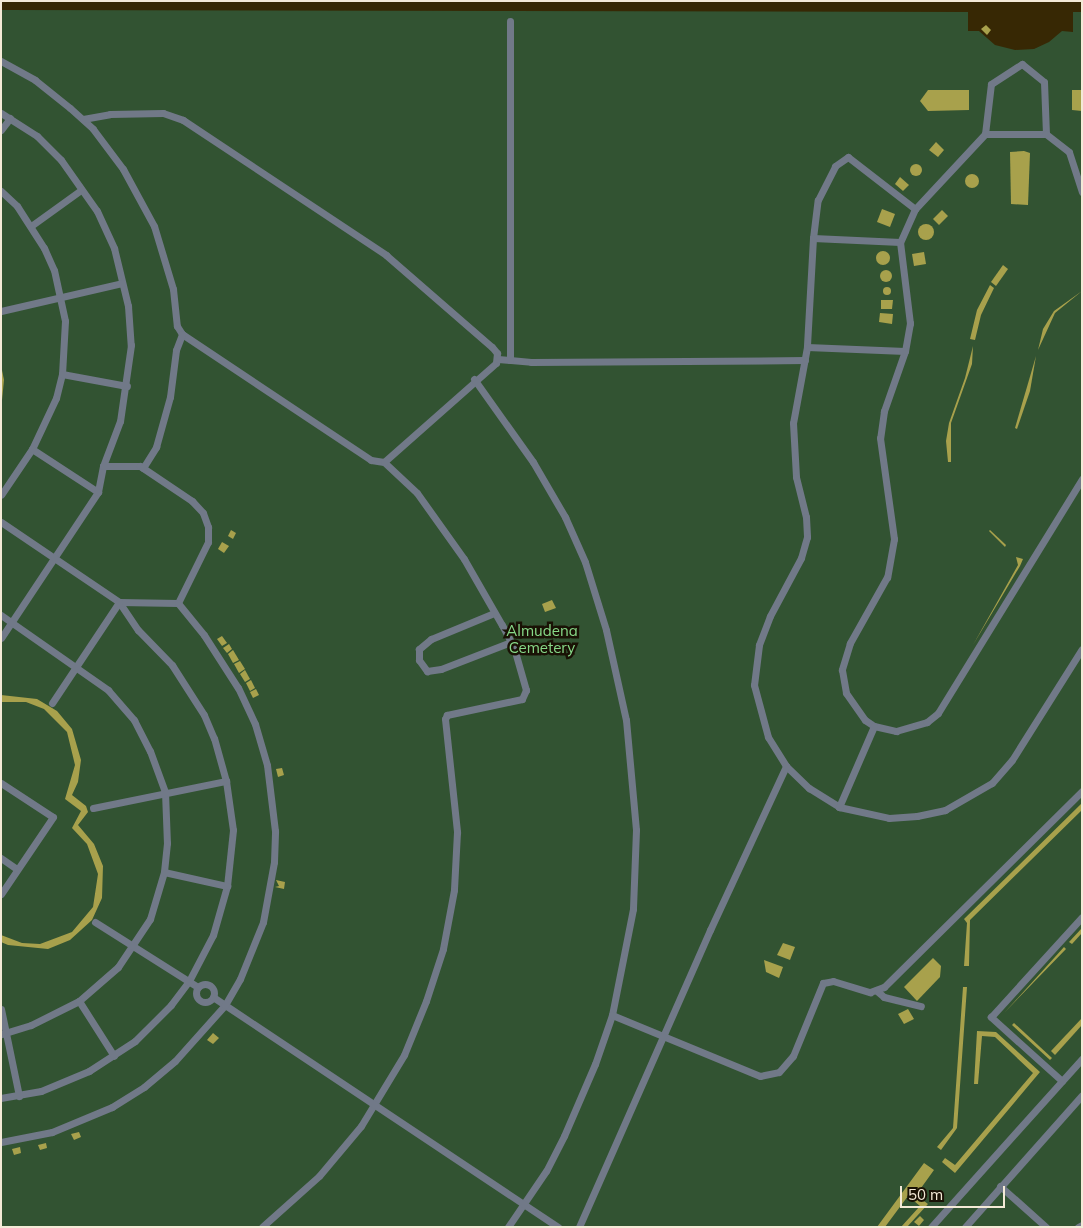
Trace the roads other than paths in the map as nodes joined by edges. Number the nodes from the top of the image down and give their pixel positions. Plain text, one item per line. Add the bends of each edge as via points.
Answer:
1 (510, 22) dead end
2 (1, 61) edge
3 (1, 113) edge
4 (10, 118) junction
5 (83, 119) junction
6 (1, 130) edge
7 (986, 134) junction
8 (1046, 134) junction
9 (81, 190) junction
10 (1, 191) edge
11 (1082, 192) edge
12 (914, 210) junction
13 (32, 226) junction
14 (813, 238) junction
15 (900, 242) junction
16 (122, 283) junction
17 (61, 296) junction
18 (1, 311) edge
19 (182, 334) junction
20 (807, 347) junction
21 (905, 351) junction
22 (498, 359) junction
23 (510, 360) junction
24 (805, 360) junction
25 (62, 374) junction
26 (474, 379) junction
27 (127, 386) junction
28 (32, 449) junction
29 (384, 462) junction
30 (103, 466) junction
31 (144, 468) junction
32 (1082, 479) edge
33 (98, 492) junction
34 (1, 495) edge
35 (1, 522) edge
36 (56, 558) junction
37 (120, 602) junction
38 (178, 603) junction
39 (494, 613) junction
40 (1, 615) edge
41 (12, 622) junction
42 (1, 638) edge
43 (511, 642) junction
44 (1082, 649) edge
45 (77, 665) junction
46 (52, 703) dead end
47 (874, 726) junction
48 (786, 766) junction
49 (226, 781) junction
50 (1, 783) edge
51 (1082, 791) edge
52 (164, 792) junction
53 (839, 807) junction
54 (93, 808) dead end
55 (1, 858) edge
56 (17, 868) junction
57 (164, 872) junction
58 (227, 886) junction
59 (1, 894) edge
60 (1082, 917) edge
61 (95, 922) dead end
62 (134, 946) junction
63 (189, 981) junction
64 (198, 987) junction
65 (877, 992) junction
66 (214, 997) junction
67 (79, 1001) junction
68 (225, 1005) junction
69 (921, 1006) dead end
70 (1, 1009) edge
71 (612, 1015) junction
72 (4, 1033) edge
73 (665, 1035) junction
74 (114, 1056) junction
75 (1082, 1059) edge
76 (1062, 1081) junction
77 (1082, 1095) edge
78 (19, 1096) junction
79 (1, 1098) edge
80 (375, 1104) junction
81 (1, 1142) edge
82 (1000, 1186) junction
83 (524, 1204) junction
84 (262, 1227) edge
85 (508, 1227) edge
86 (558, 1227) edge
87 (580, 1227) edge
88 (931, 1227) edge
89 (965, 1227) edge
90 (1046, 1227) edge

1 - 23 lane
2 - 5 lane via 35,80
3 - 4 lane
4 - 6 lane
4 - 9 lane via 37,136 61,160
5 - 19 lane via 111,150 143,203 166,263 177,326
5 - 22 lane via 110,114 162,113 183,120 386,255 492,347
7 - 8 lane
7 - 8 lane via 991,84 1022,64 1044,82
7 - 12 lane
8 - 11 lane via 1069,152
9 - 13 lane
9 - 16 lane via 97,211 114,248
10 - 13 lane
12 - 14 lane via 848,157 836,166 818,200
12 - 15 lane
13 - 17 lane via 51,263
14 - 15 lane
14 - 20 lane
15 - 21 lane via 910,311
16 - 17 lane
16 - 27 lane via 131,345
17 - 18 lane
17 - 25 lane via 65,321
19 - 29 lane via 371,460
19 - 31 lane via 156,448
20 - 21 lane
20 - 24 lane
21 - 47 lane via 884,411 880,438 894,523 892,557 880,594 850,643 842,670 846,694
22 - 23 lane
22 - 26 lane
23 - 24 lane
24 - 48 lane via 793,432 796,477 806,518 806,545 764,630 754,683 768,737
25 - 27 lane
25 - 28 lane via 49,416
26 - 29 lane
26 - 71 lane via 533,462 566,520 584,562 606,630 626,720 636,830 633,909
27 - 30 lane via 120,421
28 - 33 lane
28 - 34 lane
29 - 39 lane via 401,475 437,519
30 - 31 lane
30 - 33 lane
31 - 38 lane via 192,501 203,513 208,527 206,550
32 - 47 lane via 948,702 927,722 911,728 896,731
33 - 36 lane
35 - 36 lane
36 - 37 lane
36 - 41 lane
37 - 38 lane
37 - 45 lane
37 - 49 lane via 138,630 186,684 211,731
38 - 68 lane via 204,635 238,688 255,724 274,802 274,862 263,922 240,979
39 - 43 lane
39 - 43 lane via 431,639 419,649 419,660 427,671 449,668
40 - 41 lane
41 - 42 lane
41 - 45 lane
43 - 80 lane via 525,696 447,715 445,719 458,832 454,890 443,949 426,1001 404,1055
44 - 53 lane via 1017,754 979,793 944,810 917,816 889,818
45 - 46 lane
45 - 52 lane via 108,690 134,720 150,751
47 - 53 lane
48 - 53 lane via 809,788
48 - 73 lane
49 - 52 lane
49 - 58 lane via 233,830
50 - 56 lane via 53,817
51 - 65 lane via 896,978
52 - 54 lane
52 - 57 lane via 168,843
55 - 56 lane
56 - 59 lane
57 - 58 lane
57 - 62 lane via 150,919
58 - 63 lane via 213,935
60 - 76 lane via 991,1017
61 - 62 lane
62 - 63 lane
62 - 67 lane via 102,984
63 - 64 lane
63 - 74 lane via 161,1016
64 - 66 lane via 209,984 214,990
64 - 66 lane via 196,996 201,1001 208,1002
65 - 69 lane via 884,997
65 - 73 lane via 833,981 823,983 790,1062 773,1075 760,1076
66 - 68 lane
67 - 72 lane via 31,1025
67 - 74 lane
68 - 80 lane
68 - 81 lane via 175,1061 144,1087 112,1107 52,1132
70 - 72 lane
71 - 73 lane
71 - 83 lane via 564,1136
72 - 78 lane
73 - 87 lane
74 - 78 lane via 69,1081
75 - 76 lane
76 - 88 lane
77 - 82 lane
78 - 79 lane
80 - 83 lane
80 - 84 lane via 335,1159 299,1196
82 - 89 lane
82 - 90 lane
83 - 85 lane
83 - 86 lane

